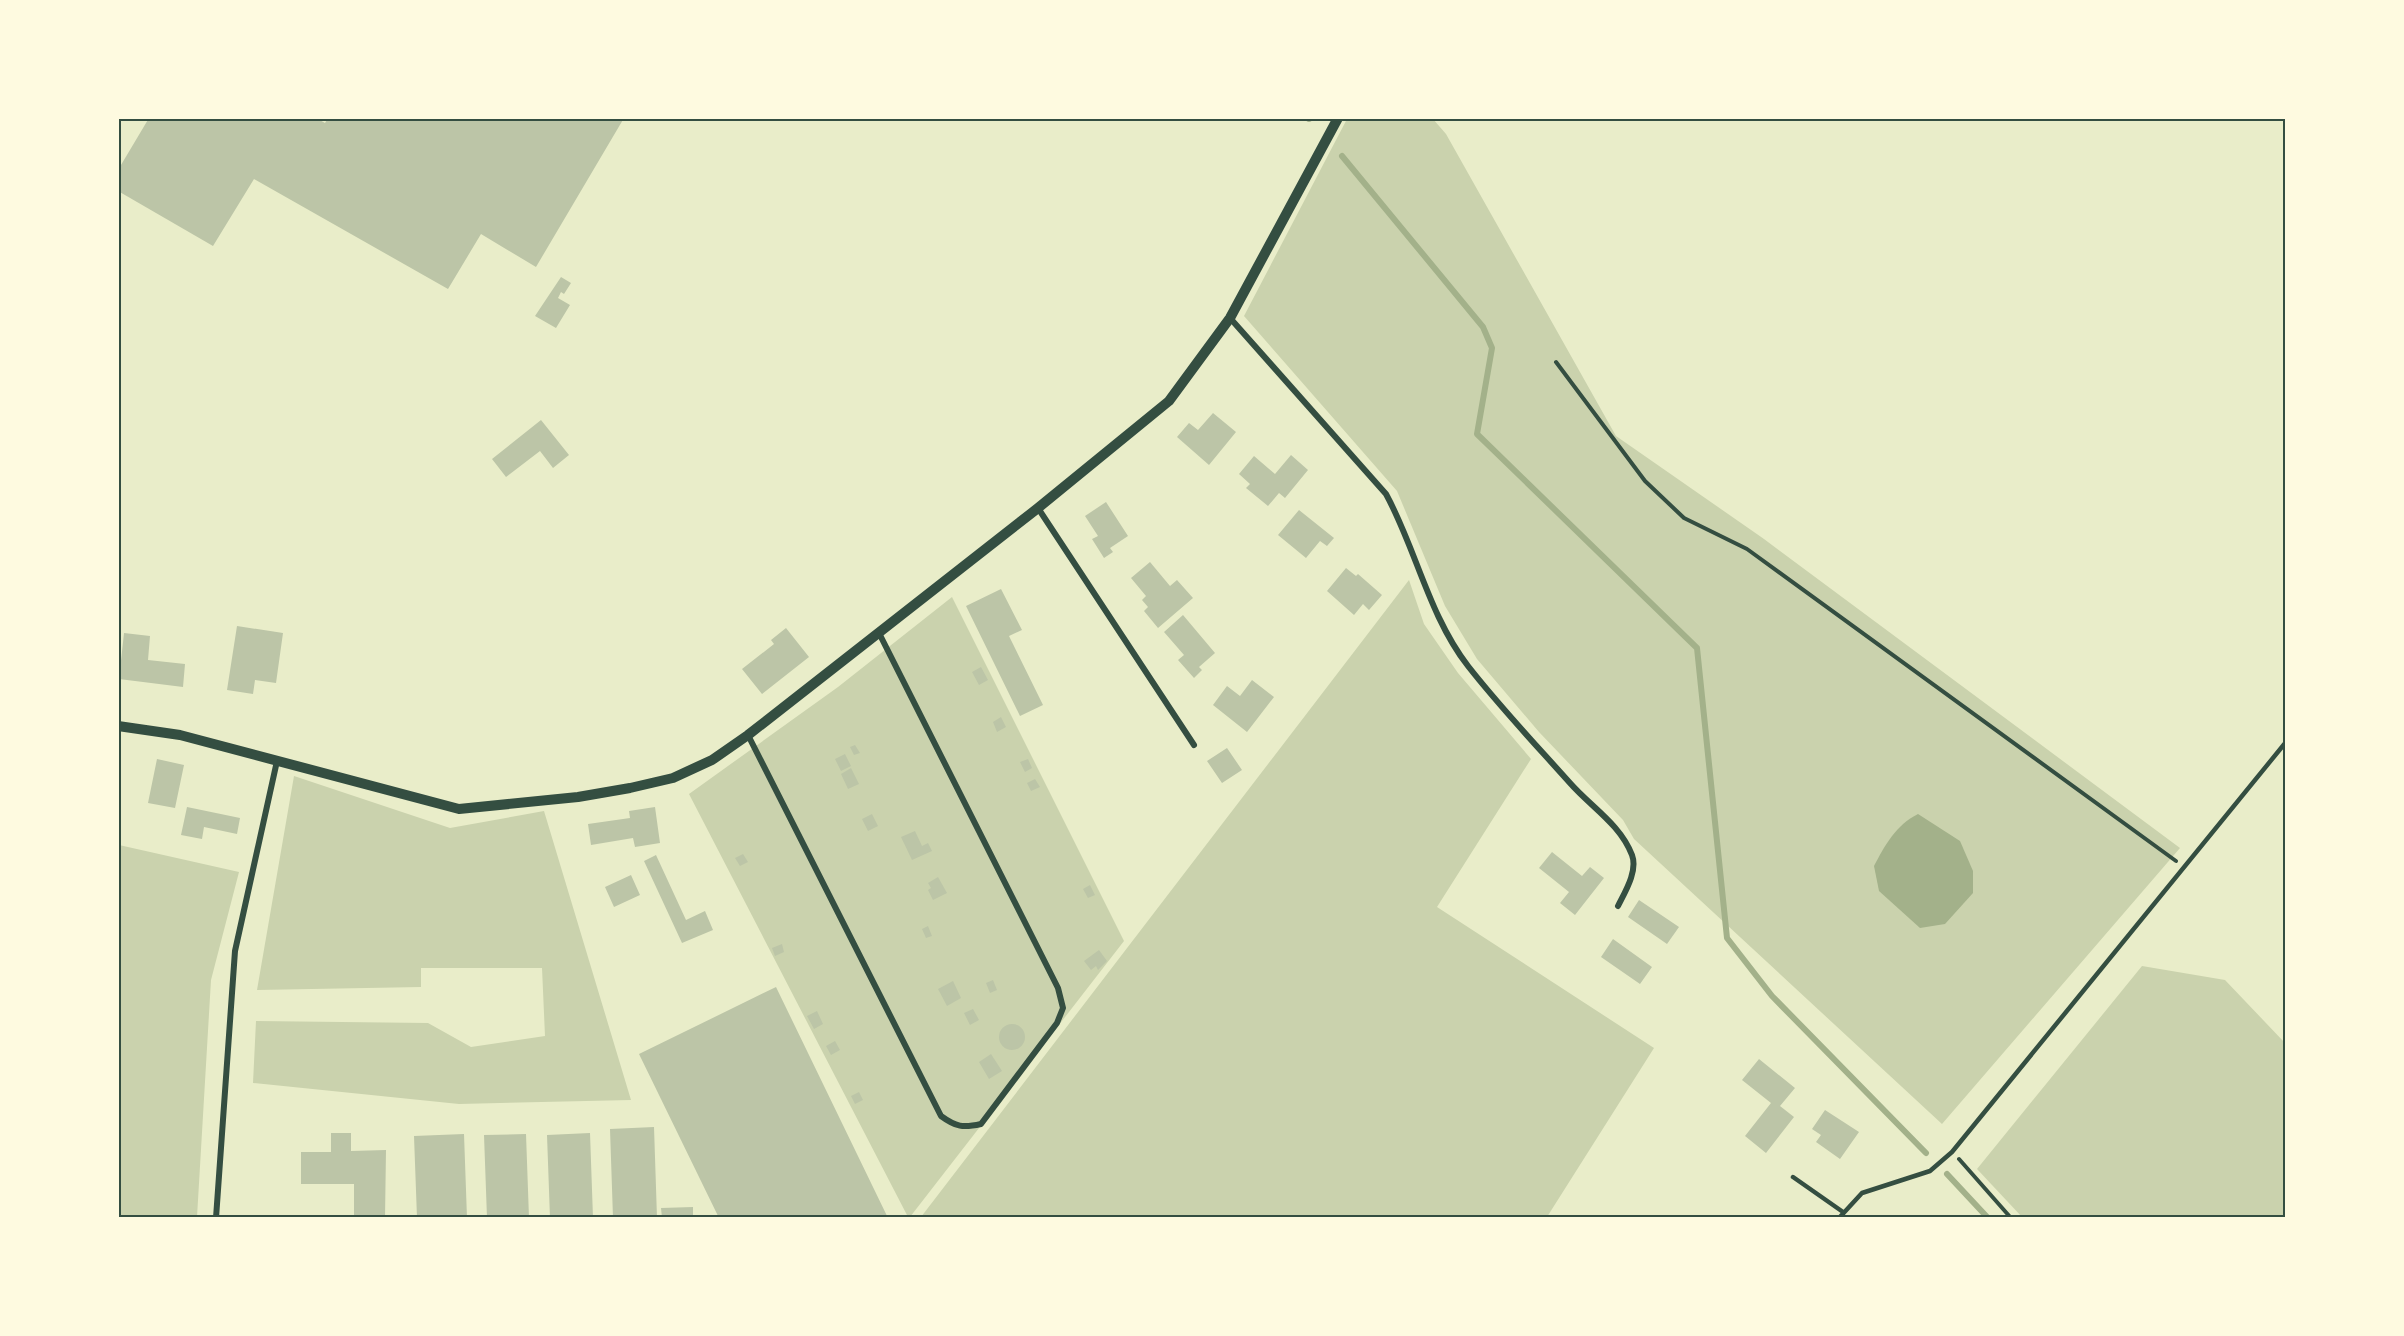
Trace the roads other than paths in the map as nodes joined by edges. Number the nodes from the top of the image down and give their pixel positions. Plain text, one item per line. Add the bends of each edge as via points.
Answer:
1 (1338, 118) edge
2 (1230, 318) junction
3 (1038, 508) junction
4 (879, 633) junction
5 (118, 726) edge
6 (748, 735) junction
7 (2286, 742) edge
8 (1194, 745) dead end
9 (277, 761) junction
10 (1618, 906) dead end
11 (1793, 1177) dead end
12 (1843, 1212) junction
13 (216, 1218) edge
14 (1839, 1218) edge

1 - 2 street
2 - 3 street via 1169,401
2 - 10 street via 1386,494 1441,622 1467,665 1572,785 1622,834 1634,858 1632,876
3 - 4 street
3 - 8 street
4 - 6 street
4 - 6 street via 1058,988 1063,1008 1057,1023 981,1124 966,1128 941,1116
5 - 9 street via 180,735
6 - 9 street via 711,760 673,778 578,797 459,809
7 - 12 lane via 1952,1152 1929,1171 1862,1193
9 - 13 street via 235,951
11 - 12 lane
12 - 14 lane

